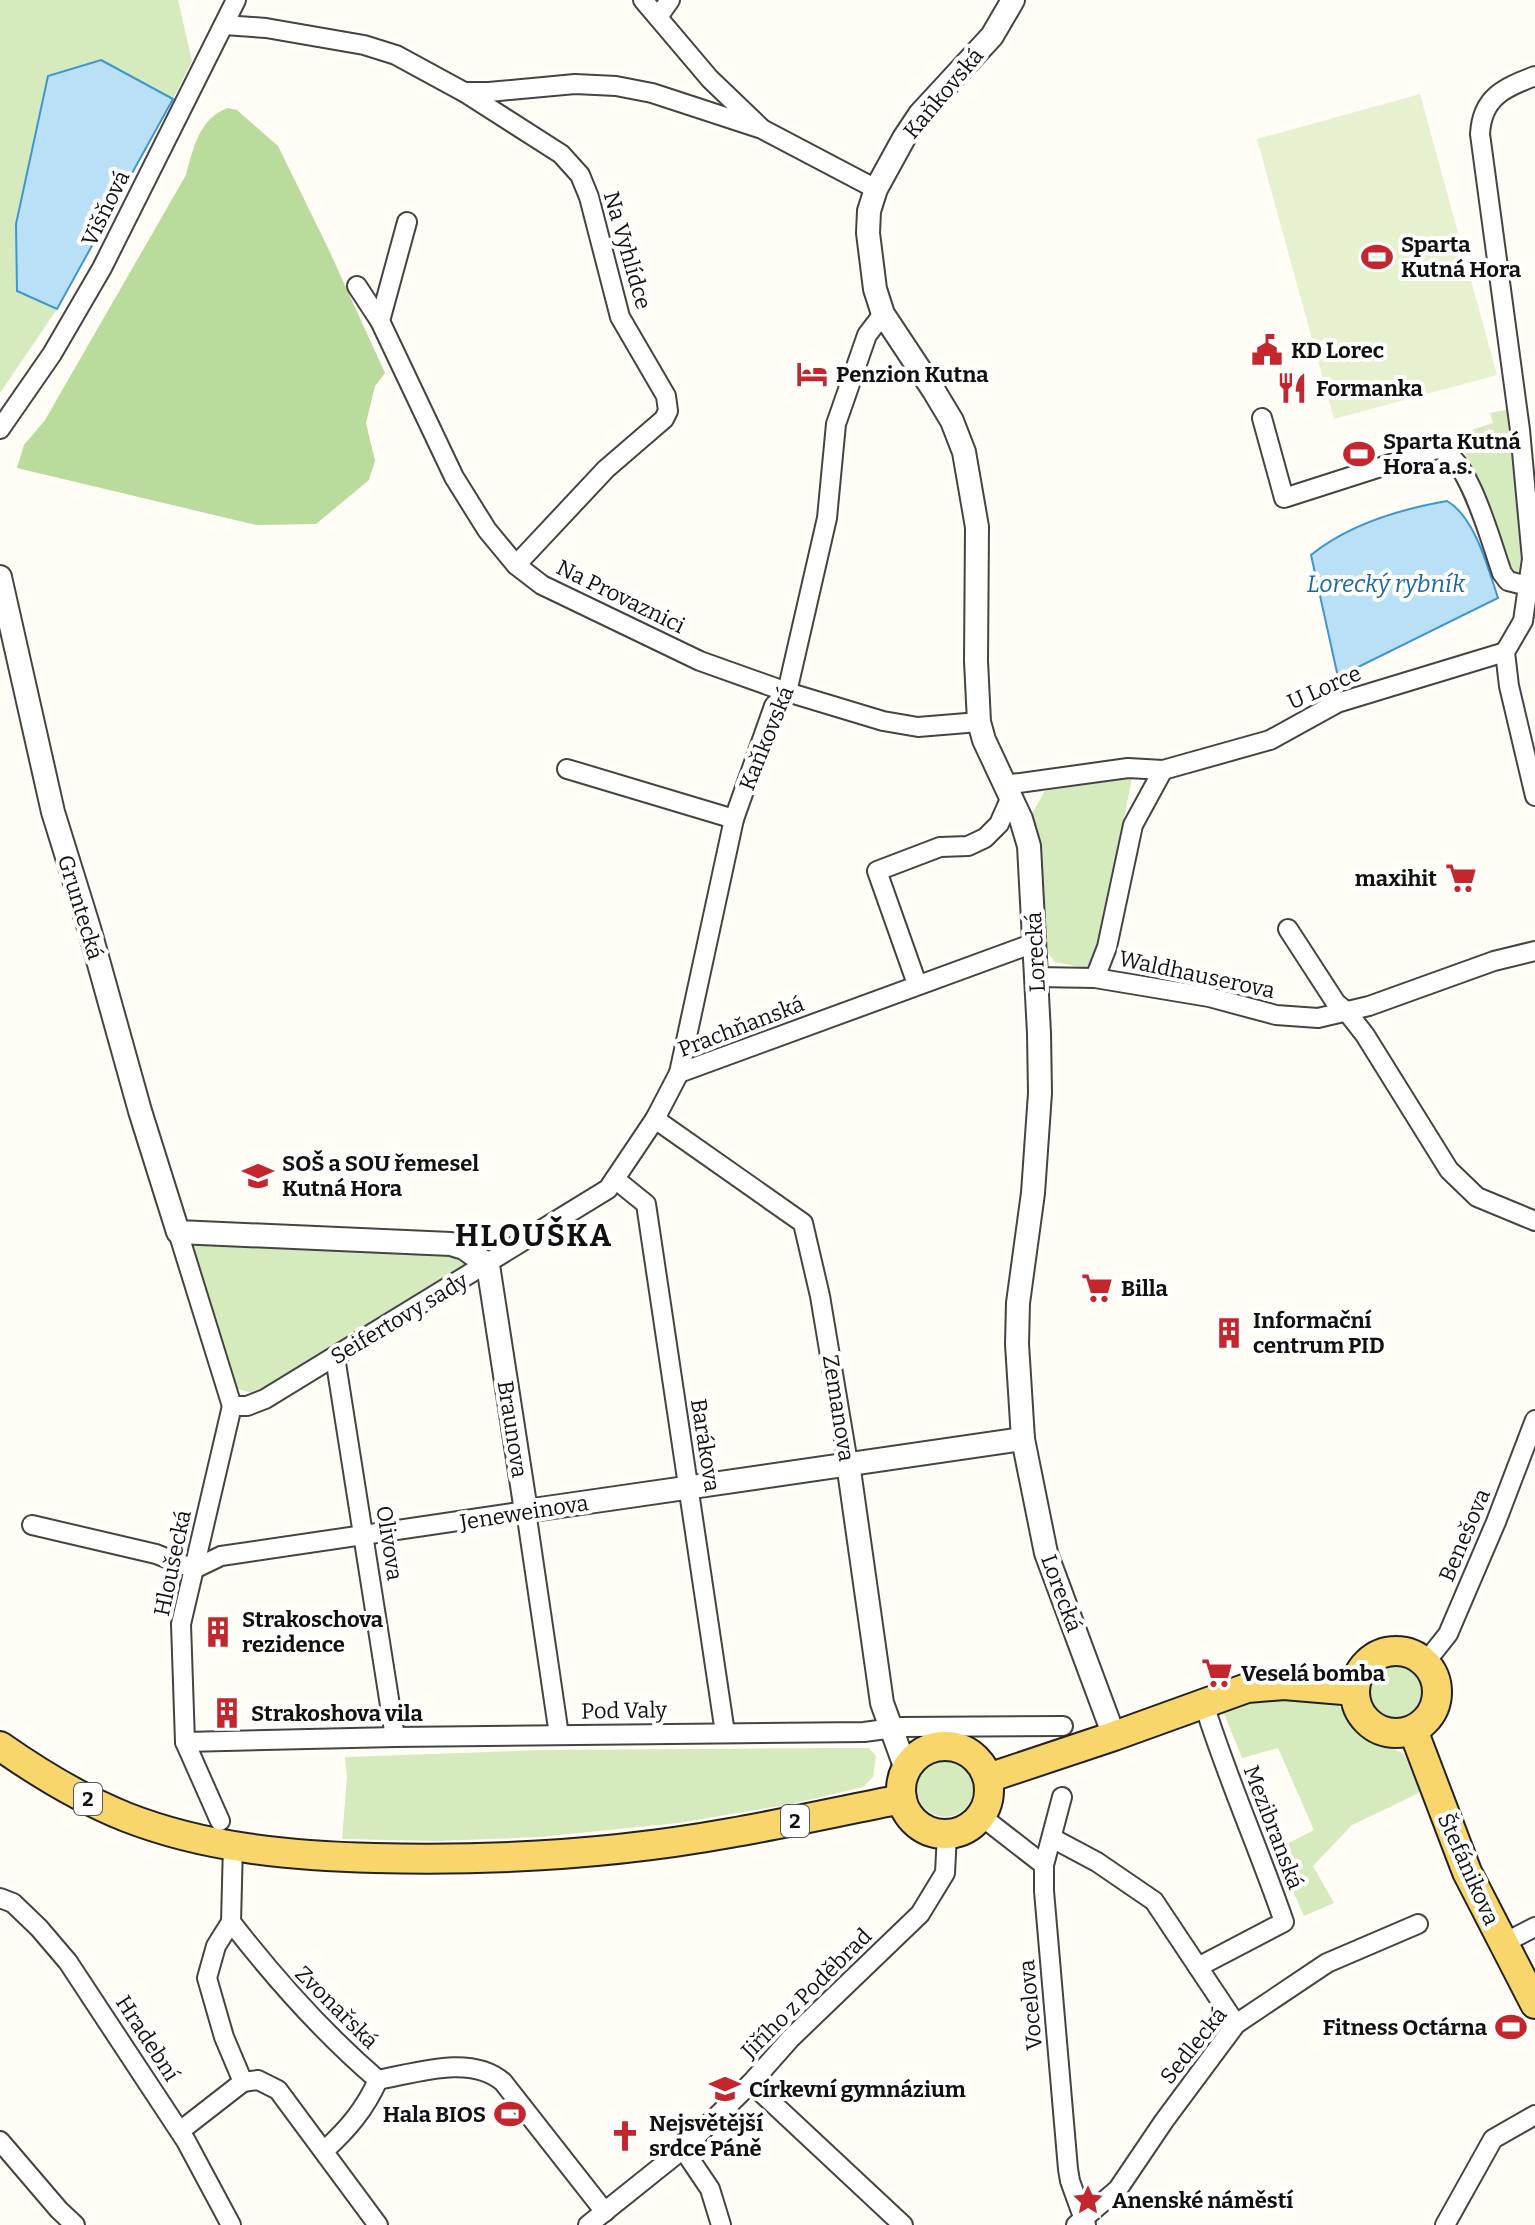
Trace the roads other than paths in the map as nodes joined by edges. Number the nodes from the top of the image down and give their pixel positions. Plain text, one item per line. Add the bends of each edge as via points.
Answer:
1 (236, 0) edge
2 (643, 0) edge
3 (670, 0) edge
4 (1013, 0) edge
5 (658, 17) junction
6 (224, 25) junction
7 (1535, 76) edge
8 (522, 89) junction
9 (464, 92) junction
10 (514, 124) junction
11 (762, 129) junction
12 (876, 189) junction
13 (407, 222) dead end
14 (357, 286) dead end
15 (883, 314) junction
16 (380, 321) junction
17 (1262, 418) dead end
18 (0, 429) edge
19 (516, 565) junction
20 (0, 577) edge
21 (1528, 586) junction
22 (1505, 652) junction
23 (787, 692) junction
24 (979, 722) junction
25 (567, 769) dead end
26 (1163, 770) junction
27 (1008, 791) junction
28 (1535, 796) edge
29 (734, 819) junction
30 (1288, 929) dead end
31 (1034, 943) junction
32 (1535, 951) edge
33 (1036, 977) junction
34 (1095, 978) junction
35 (917, 984) junction
36 (1347, 1012) junction
37 (679, 1073) junction
38 (655, 1119) junction
39 (615, 1179) junction
40 (1535, 1221) edge
41 (178, 1232) junction
42 (488, 1265) junction
43 (335, 1357) junction
44 (232, 1406) junction
45 (1535, 1420) edge
46 (1023, 1439) junction
47 (848, 1463) junction
48 (688, 1487) junction
49 (526, 1511) junction
50 (32, 1525) dead end
51 (365, 1536) junction
52 (194, 1569) junction
53 (1425, 1663) junction
54 (1355, 1691) junction
55 (1204, 1704) junction
56 (1063, 1726) dead end
57 (891, 1730) junction
58 (1413, 1730) junction
59 (725, 1733) junction
60 (559, 1735) junction
61 (1114, 1736) junction
62 (395, 1737) junction
63 (185, 1742) junction
64 (0, 1746) edge
65 (906, 1769) junction
66 (988, 1778) junction
67 (1062, 1797) dead end
68 (902, 1799) junction
69 (981, 1816) junction
70 (226, 1833) junction
71 (947, 1834) junction
72 (1052, 1838) junction
73 (1044, 1865) junction
74 (0, 1898) edge
75 (231, 1922) junction
76 (1418, 1924) dead end
77 (1535, 1927) edge
78 (1502, 1944) junction
79 (1198, 1967) junction
80 (1535, 2004) edge
81 (1236, 2024) junction
82 (378, 2080) junction
83 (243, 2082) junction
84 (751, 2083) junction
85 (1535, 2115) edge
86 (180, 2131) junction
87 (0, 2141) edge
88 (683, 2149) junction
89 (325, 2150) junction
90 (605, 2212) junction
91 (1082, 2222) edge
92 (75, 2225) edge
93 (231, 2225) edge
94 (378, 2225) edge
95 (588, 2225) edge
96 (721, 2225) edge
97 (903, 2225) edge
98 (1445, 2225) edge

1 - 6 street, Višňová
2 - 5 street
3 - 5 street
4 - 12 street, Kaňkovská via 992,36 920,114
5 - 11 street via 710,79
6 - 9 street, Na Vyhlídce via 364,45 396,55
6 - 18 street, Višňová via 102,268
7 - 21 street via 1507,87 1484,111 1480,134 1520,430 1532,559
8 - 9 street
8 - 10 street
8 - 11 street via 616,86
9 - 10 street, Na Vyhlídce
10 - 19 street, Na Vyhlídce via 561,154 580,175 620,317 668,404 664,419 606,469
11 - 12 street
12 - 15 street, Lorecká via 868,233
13 - 16 street
14 - 16 street, Na Provaznici
15 - 23 street, Kaňkovská via 867,335 836,424 827,518
15 - 24 street, Lorecká via 952,421 964,452 977,527
16 - 19 street, Na Provaznici via 454,477
17 - 21 street via 1284,498 1444,450 1474,493 1502,573 1508,581
19 - 23 street, Na Provaznici via 542,585 700,661
20 - 41 street, Gruntecká via 53,812
21 - 22 street via 1523,621
22 - 26 street, U Lorce via 1337,703 1270,740
22 - 28 street
23 - 24 street, Na Provaznici via 918,727
23 - 29 street, Kaňkovská via 774,706
24 - 27 street, Lorecká
25 - 29 street
26 - 27 street, U Lorce via 1128,768
26 - 34 street via 1133,825 1107,947
27 - 31 street, Lorecká via 1029,846
27 - 35 street via 999,824 985,838 968,846 940,847 877,871
29 - 37 street, Kaňkovská
30 - 36 street
31 - 33 street, Lorecká
31 - 35 street, Prachňanská
32 - 36 street, Waldhauserova
33 - 34 street, Waldhauserova
33 - 46 street, Lorecká via 1040,1093 1018,1303
34 - 36 street, Waldhauserova via 1297,1018
35 - 37 street, Prachňanská
36 - 40 street via 1449,1170 1477,1197
37 - 38 street, Prachňanská
38 - 39 street, Prachňanská
38 - 47 street, Zemanova via 803,1223
39 - 42 street, Prachňanská via 608,1189
39 - 48 street, Barákova via 646,1204
41 - 42 street, Seifertovy sady via 451,1244
41 - 44 street
42 - 43 street, Seifertovy sady
42 - 49 street, Braunova
43 - 44 street, Seifertovy sady via 265,1399
43 - 51 street, Olivova
44 - 52 street, Hloušecká
45 - 53 street, Benešova via 1452,1626
46 - 47 street, Jeneweinova
46 - 61 street, Lorecká via 1046,1553
47 - 48 street, Jeneweinova
47 - 57 street, Zemanova via 882,1703
48 - 49 street, Jeneweinova
48 - 59 street, Barákova
49 - 51 street, Jeneweinova
49 - 60 street, Braunova
50 - 52 street via 156,1554
51 - 52 street, Jeneweinova via 221,1556
51 - 62 street, Olivova
52 - 63 street, Hloušecká via 181,1624
53 - 54 main road via 1405,1652 1377,1655 1363,1667
53 - 58 main road via 1437,1694 1431,1715
54 - 55 main road via 1259,1686
54 - 58 main road via 1358,1710 1372,1726 1392,1734
55 - 61 main road
55 - 79 street, Mezibranská via 1284,1922
56 - 57 street, Pod Valy
57 - 59 street, Pod Valy
57 - 65 street, Zemanova
58 - 78 main road, Štefánikova via 1467,1872
59 - 60 street, Pod Valy
60 - 62 street, Pod Valy
61 - 66 main road
62 - 63 street, Pod Valy
63 - 70 street, Hloušecká
64 - 70 main road, 2 via 57,1784 143,1822
65 - 66 main road via 924,1751 950,1746 974,1756
65 - 68 main road
66 - 69 main road via 989,1798
67 - 72 street
68 - 70 main road, 2 via 701,1838 517,1857 341,1857
68 - 71 main road via 918,1825
69 - 71 main road
69 - 73 street
70 - 75 street, Hloušecká
71 - 84 street, Jiřího z Poděbrad via 945,1873 928,1904
72 - 73 street
72 - 79 street via 1154,1901
73 - 91 street, Vocelova via 1068,2169
74 - 86 street, Hradební via 13,1903 68,1962
75 - 82 street, Zvonařská via 279,1983
75 - 83 street, Hloušecká via 216,1946 207,1978
76 - 81 street, Sedlecká via 1327,1963
77 - 78 street
78 - 80 main road, Štefánikova
79 - 81 street
81 - 91 street, Sedlecká via 1118,2189
82 - 89 street via 359,2115
82 - 90 street, Zvonařská via 455,2068 494,2074
83 - 86 street
83 - 89 street via 258,2080 278,2090
84 - 88 street, Jiřího z Poděbrad
84 - 97 street
85 - 98 street via 1493,2139
86 - 93 street, Hradební
87 - 92 street
88 - 90 street, Jiřího z Poděbrad
88 - 96 street via 710,2189
89 - 94 street
90 - 95 street, Jiřího z Poděbrad

